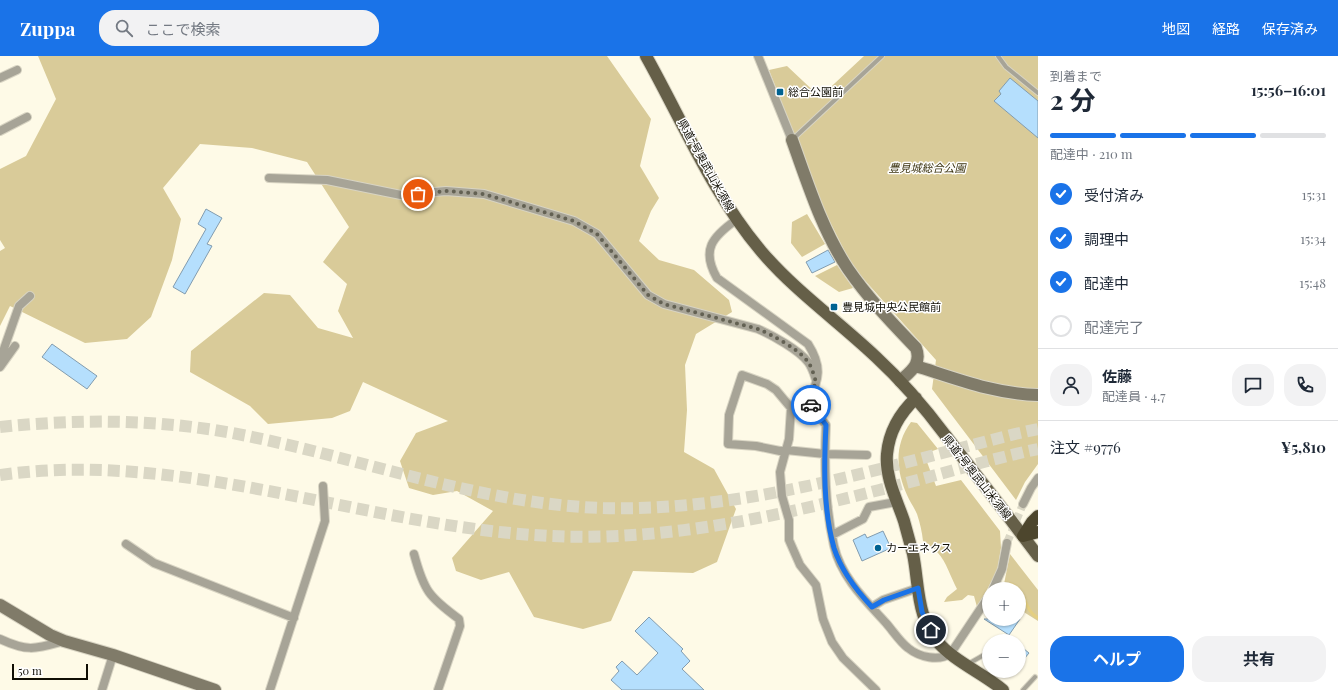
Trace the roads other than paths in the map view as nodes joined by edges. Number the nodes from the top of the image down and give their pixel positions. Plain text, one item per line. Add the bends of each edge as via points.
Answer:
1 (646, 56) edge
2 (758, 56) edge
3 (882, 56) edge
4 (998, 56) edge
5 (17, 70) dead end
6 (0, 78) edge
7 (1038, 93) edge
8 (27, 116) dead end
9 (0, 131) edge
10 (792, 140) junction
11 (269, 178) dead end
12 (736, 220) junction
13 (30, 296) dead end
14 (15, 346) dead end
15 (0, 360) edge
16 (916, 366) junction
17 (0, 367) edge
18 (900, 381) junction
19 (816, 382) junction
20 (1038, 395) edge
21 (916, 398) junction
22 (808, 402) junction
23 (791, 408) junction
24 (786, 450) junction
25 (825, 454) junction
26 (867, 455) dead end
27 (1038, 478) edge
28 (322, 486) dead end
29 (896, 502) junction
30 (1023, 504) tunnel mouth
31 (1038, 516) edge
32 (1038, 532) edge
33 (832, 535) junction
34 (1023, 536) junction
35 (1006, 543) tunnel mouth
36 (126, 544) dead end
37 (414, 554) dead end
38 (1038, 556) edge
39 (996, 582) edge
40 (918, 588) junction
41 (0, 605) edge
42 (982, 606) edge
43 (872, 607) junction
44 (294, 618) junction
45 (0, 639) edge
46 (64, 641) junction
47 (951, 653) junction
48 (113, 655) junction
49 (982, 656) edge
50 (968, 665) junction
51 (1035, 677) dead end
52 (102, 690) edge
53 (215, 690) edge
54 (270, 690) edge
55 (438, 690) edge
56 (876, 690) edge
57 (1003, 690) edge
58 (1023, 690) edge

1 - 12 main road, 県道7号奥武山米須線
2 - 10 street
3 - 10 lane
4 - 7 lane
5 - 6 street
8 - 9 street
10 - 16 street via 825,227 847,268 869,298 916,348 919,358
11 - 19 street via 327,180 400,195 446,191 484,194 574,221 597,234 648,295 664,304 758,329 768,334 808,362
12 - 18 main road, 県道7号奥武山米須線 via 793,285
12 - 19 street via 712,241 708,253 710,266 718,278 808,344 815,356 819,373
13 - 15 street via 19,306
14 - 17 street
16 - 18 street
16 - 20 street via 991,390 1018,395
18 - 21 main road, 県道7号奥武山米須線
19 - 22 street
21 - 29 main road via 899,418 889,446 888,470
21 - 34 main road, 県道7号奥武山米須線, bridge
22 - 23 street via 801,407
22 - 25 street via 826,425
23 - 24 street
23 - 24 street via 776,390 742,375 729,415 728,444 756,446 780,452
24 - 25 street
24 - 56 street via 780,472 782,496 789,520 789,540 800,566 816,585 823,619 832,642 843,658
25 - 26 street
25 - 33 street via 827,509
27 - 30 street
28 - 44 street via 325,521
29 - 33 street via 869,507 863,520
29 - 40 main road via 913,555
31 - 34 highway
32 - 34 highway
33 - 43 street via 840,562 856,591
34 - 38 main road, 県道7号奥武山米須線
35 - 39 street via 1002,569
36 - 44 street via 154,563
37 - 55 street via 427,590 435,601 459,619 460,626
40 - 43 street
40 - 47 main road via 926,621 938,642
41 - 46 street
42 - 47 street
43 - 47 street via 909,649 935,658 945,657
44 - 54 street
45 - 46 street via 18,648 34,649
46 - 48 street
47 - 50 main road
48 - 52 street
48 - 53 street
49 - 50 lane
50 - 57 main road
51 - 58 lane

